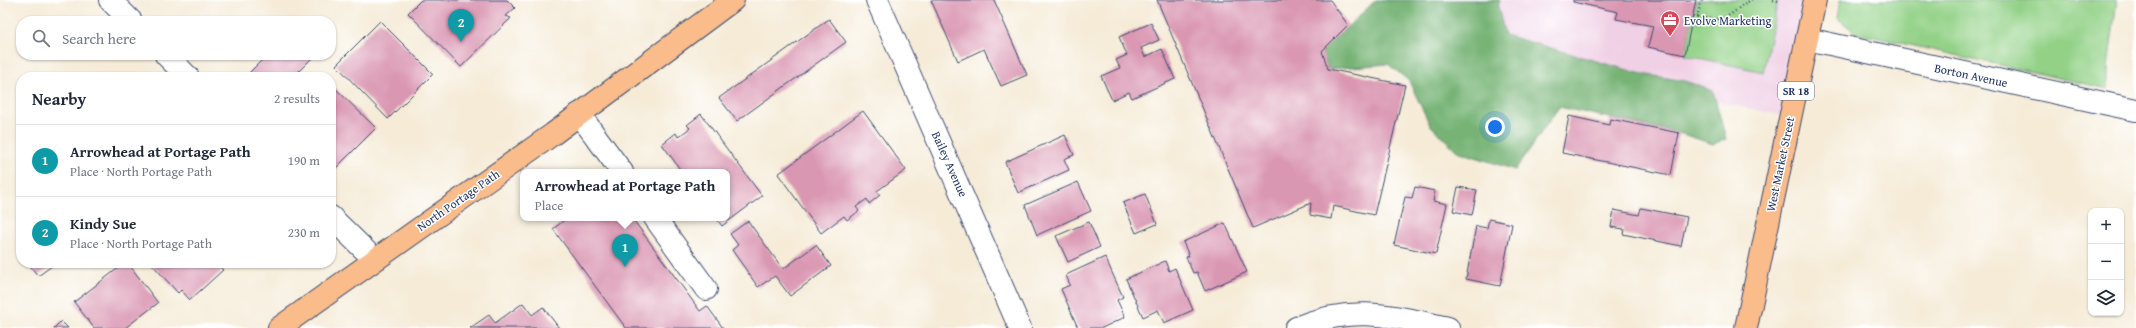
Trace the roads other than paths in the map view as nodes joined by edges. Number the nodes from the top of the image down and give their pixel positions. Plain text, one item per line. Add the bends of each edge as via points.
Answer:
1 (110, 0) edge
2 (734, 0) edge
3 (877, 0) edge
4 (1815, 0) edge
5 (126, 16) edge
6 (1806, 39) junction
7 (171, 60) edge
8 (183, 72) edge
9 (2136, 110) edge
10 (580, 114) junction
11 (620, 169) edge
12 (657, 221) edge
13 (336, 222) edge
14 (374, 259) junction
15 (706, 289) dead end
16 (1442, 327) edge
17 (279, 328) edge
18 (1020, 328) edge
19 (1296, 328) edge
20 (1746, 328) edge

1 - 5 street
2 - 10 main road, North Portage Path
3 - 18 street, Bailey Avenue
4 - 6 main road, West Market Street / SR 18
6 - 9 street, Borton Avenue
6 - 20 main road, West Market Street / SR 18
7 - 8 street
10 - 11 street
10 - 14 main road, North Portage Path
12 - 15 street
13 - 14 street
14 - 17 main road, North Portage Path
16 - 19 street via 1390,316 1360,313 1327,317

